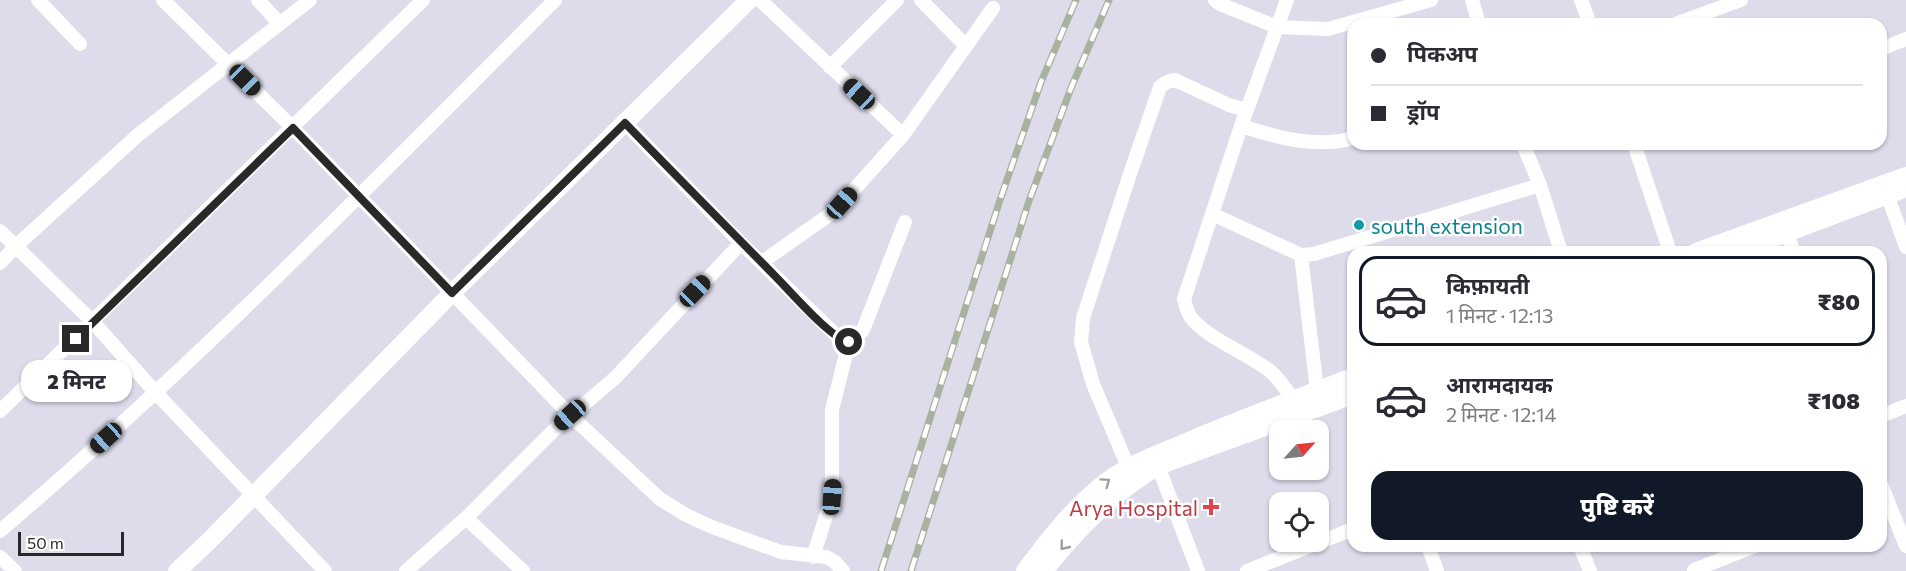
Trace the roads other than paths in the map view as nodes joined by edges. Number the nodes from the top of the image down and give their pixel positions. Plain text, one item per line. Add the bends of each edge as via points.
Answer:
1 (38, 0) edge
2 (163, 0) edge
3 (258, 0) edge
4 (310, 0) edge
5 (423, 0) edge
6 (555, 0) edge
7 (749, 0) edge
8 (760, 0) edge
9 (897, 0) edge
10 (921, 0) edge
11 (1215, 0) edge
12 (1287, 0) edge
13 (1431, 0) edge
14 (1472, 0) edge
15 (1581, 0) edge
16 (1741, 0) edge
17 (993, 8) dead end
18 (1369, 18) edge
19 (1477, 18) edge
20 (1588, 18) edge
21 (1692, 18) edge
22 (279, 23) junction
23 (1347, 24) edge
24 (1277, 27) junction
25 (1906, 39) edge
26 (80, 44) dead end
27 (966, 46) junction
28 (1887, 47) edge
29 (229, 64) junction
30 (830, 67) junction
31 (1246, 110) junction
32 (625, 123) junction
33 (1241, 126) junction
34 (293, 128) junction
35 (903, 135) junction
36 (1347, 140) edge
37 (1526, 150) edge
38 (1636, 150) edge
39 (1906, 176) edge
40 (1540, 184) junction
41 (1906, 189) edge
42 (1886, 190) junction
43 (359, 196) junction
44 (1212, 214) junction
45 (905, 222) dead end
46 (1784, 227) junction
47 (0, 231) edge
48 (741, 243) junction
49 (16, 246) junction
50 (1559, 246) edge
51 (1669, 246) edge
52 (1717, 246) edge
53 (1748, 246) edge
54 (1792, 246) edge
55 (1906, 247) edge
56 (1301, 255) junction
57 (762, 262) junction
58 (0, 263) edge
59 (452, 293) junction
60 (93, 322) junction
61 (849, 342) junction
62 (1347, 380) edge
63 (156, 393) junction
64 (1347, 396) edge
65 (1308, 403) junction
66 (1906, 406) edge
67 (0, 411) edge
68 (1887, 414) edge
69 (570, 415) junction
70 (1158, 465) junction
71 (1131, 473) junction
72 (254, 495) junction
73 (1887, 507) edge
74 (466, 518) junction
75 (0, 531) edge
76 (1347, 531) edge
77 (1906, 546) edge
78 (1430, 552) edge
79 (1582, 552) edge
80 (1740, 552) edge
81 (0, 557) edge
82 (813, 557) junction
83 (1033, 570) edge
84 (1694, 570) edge
85 (15, 571) edge
86 (177, 571) edge
87 (325, 571) edge
88 (406, 571) edge
89 (523, 571) edge
90 (843, 571) edge
91 (1198, 571) edge
92 (1247, 571) edge
93 (1437, 571) edge
94 (1590, 571) edge

1 - 26 street
2 - 29 street
3 - 22 street
4 - 22 street
5 - 34 street
6 - 43 street
7 - 32 street
8 - 30 street
9 - 30 street
10 - 27 street
11 - 24 street
12 - 24 street
13 - 18 street
14 - 19 street
15 - 20 street
16 - 21 street
17 - 27 street
22 - 29 street
23 - 24 street via 1328,30
24 - 31 street
25 - 28 street
27 - 35 street
29 - 34 street
29 - 49 street via 138,135
30 - 35 street
31 - 33 street
31 - 71 street via 1175,80 1160,87 1083,318 1081,342 1093,384
32 - 48 street
32 - 59 street
33 - 36 street via 1295,140
33 - 44 street
34 - 43 street
34 - 60 street
35 - 57 street via 835,209
37 - 40 street
38 - 51 street
39 - 42 street
40 - 50 street
40 - 56 street via 1326,252
41 - 42 street
42 - 46 street
42 - 55 street
43 - 59 street
43 - 63 street
44 - 56 street
44 - 65 street via 1184,298 1186,309 1205,330 1269,370
45 - 61 street via 863,330
46 - 52 street
46 - 53 street
46 - 54 street
47 - 49 street
48 - 57 street
48 - 69 street via 616,377
49 - 58 street
49 - 60 street
56 - 65 street
57 - 61 street via 826,327
59 - 69 street
59 - 72 street
60 - 63 street
60 - 67 street
61 - 82 street via 832,410 832,497
62 - 65 street
63 - 72 street
63 - 75 street
64 - 65 street
65 - 70 street
65 - 71 street via 1204,434
66 - 68 street
69 - 74 street
69 - 82 street via 660,499 686,515 781,552
70 - 71 street
70 - 91 street
71 - 83 street via 1098,488 1076,508 1057,528
72 - 86 street
72 - 87 street
73 - 77 street
74 - 88 street
74 - 89 street
76 - 92 street
78 - 93 street
79 - 94 street
80 - 84 street
81 - 85 street
82 - 90 street via 834,561

